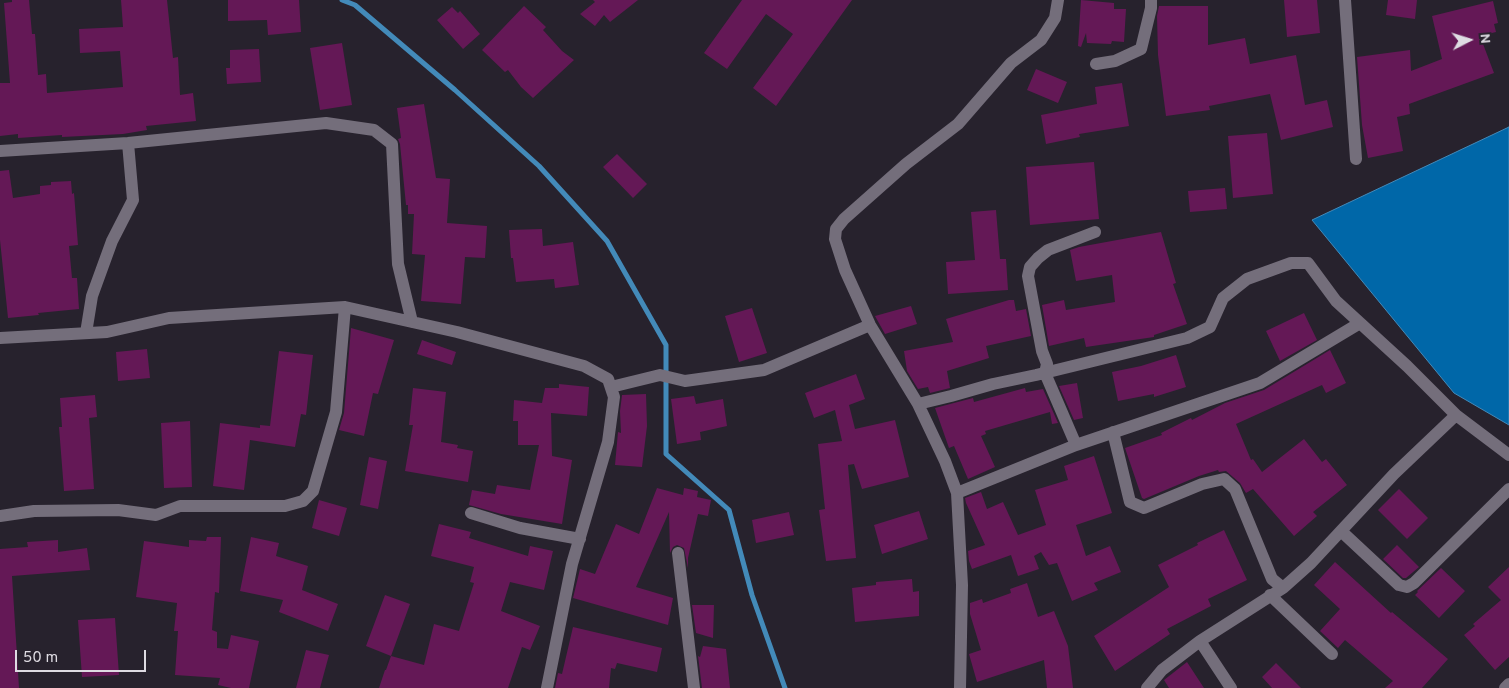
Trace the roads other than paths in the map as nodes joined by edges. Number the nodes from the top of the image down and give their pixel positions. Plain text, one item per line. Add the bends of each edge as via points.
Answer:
1 (1058, 0) edge
2 (1151, 0) edge
3 (1346, 0) edge
4 (1096, 64) dead end
5 (128, 144) junction
6 (0, 151) edge
7 (1356, 159) dead end
8 (1095, 232) dead end
9 (345, 307) junction
10 (412, 322) junction
11 (1360, 323) junction
12 (870, 325) junction
13 (86, 333) junction
14 (0, 338) edge
15 (1045, 373) junction
16 (611, 387) junction
17 (918, 404) junction
18 (1456, 415) junction
19 (1113, 432) junction
20 (1076, 445) junction
21 (1509, 455) edge
22 (1509, 489) edge
23 (957, 494) junction
24 (471, 513) dead end
25 (0, 516) edge
26 (1341, 531) junction
27 (580, 540) junction
28 (678, 553) dead end
29 (1283, 588) junction
30 (1270, 595) junction
31 (1200, 641) junction
32 (1332, 654) dead end
33 (1509, 684) edge
34 (547, 688) edge
35 (694, 688) edge
36 (960, 688) edge
37 (1147, 688) edge
38 (1231, 688) edge
39 (1505, 688) edge

1 - 12 street via 1055,18 1040,40 1011,63 958,124 906,164 836,229 835,238 845,270
2 - 4 street via 1142,49 1115,61
3 - 7 street
5 - 6 street
5 - 10 street via 326,123 374,130 392,144 398,264
5 - 13 street via 133,200 112,241 92,296
8 - 15 street via 1048,250 1030,267 1028,276 1047,364
9 - 10 street
9 - 13 street via 169,318 107,332
9 - 25 street via 336,412 313,491 303,501 285,506 180,506 156,515 118,510 34,510
10 - 16 street via 584,366 608,379
11 - 15 street via 1336,301 1308,263 1291,263 1247,279 1223,298 1210,327 1187,338
11 - 18 street
11 - 19 street via 1260,383
12 - 16 street via 764,370 685,381 660,375
12 - 17 street
13 - 14 street
15 - 17 street
15 - 20 street
16 - 27 street via 614,397 608,442
17 - 23 street
18 - 21 street
18 - 26 street
19 - 20 street
19 - 29 street via 1130,502 1144,508 1202,484 1224,479 1235,489 1272,579
20 - 23 street
22 - 26 street via 1407,587 1399,585
23 - 36 street via 962,585
24 - 27 street via 520,528
26 - 29 street
27 - 34 street via 572,564
28 - 35 street
29 - 30 street
30 - 31 street
30 - 32 street
31 - 37 street via 1162,670
31 - 38 street
33 - 39 street

